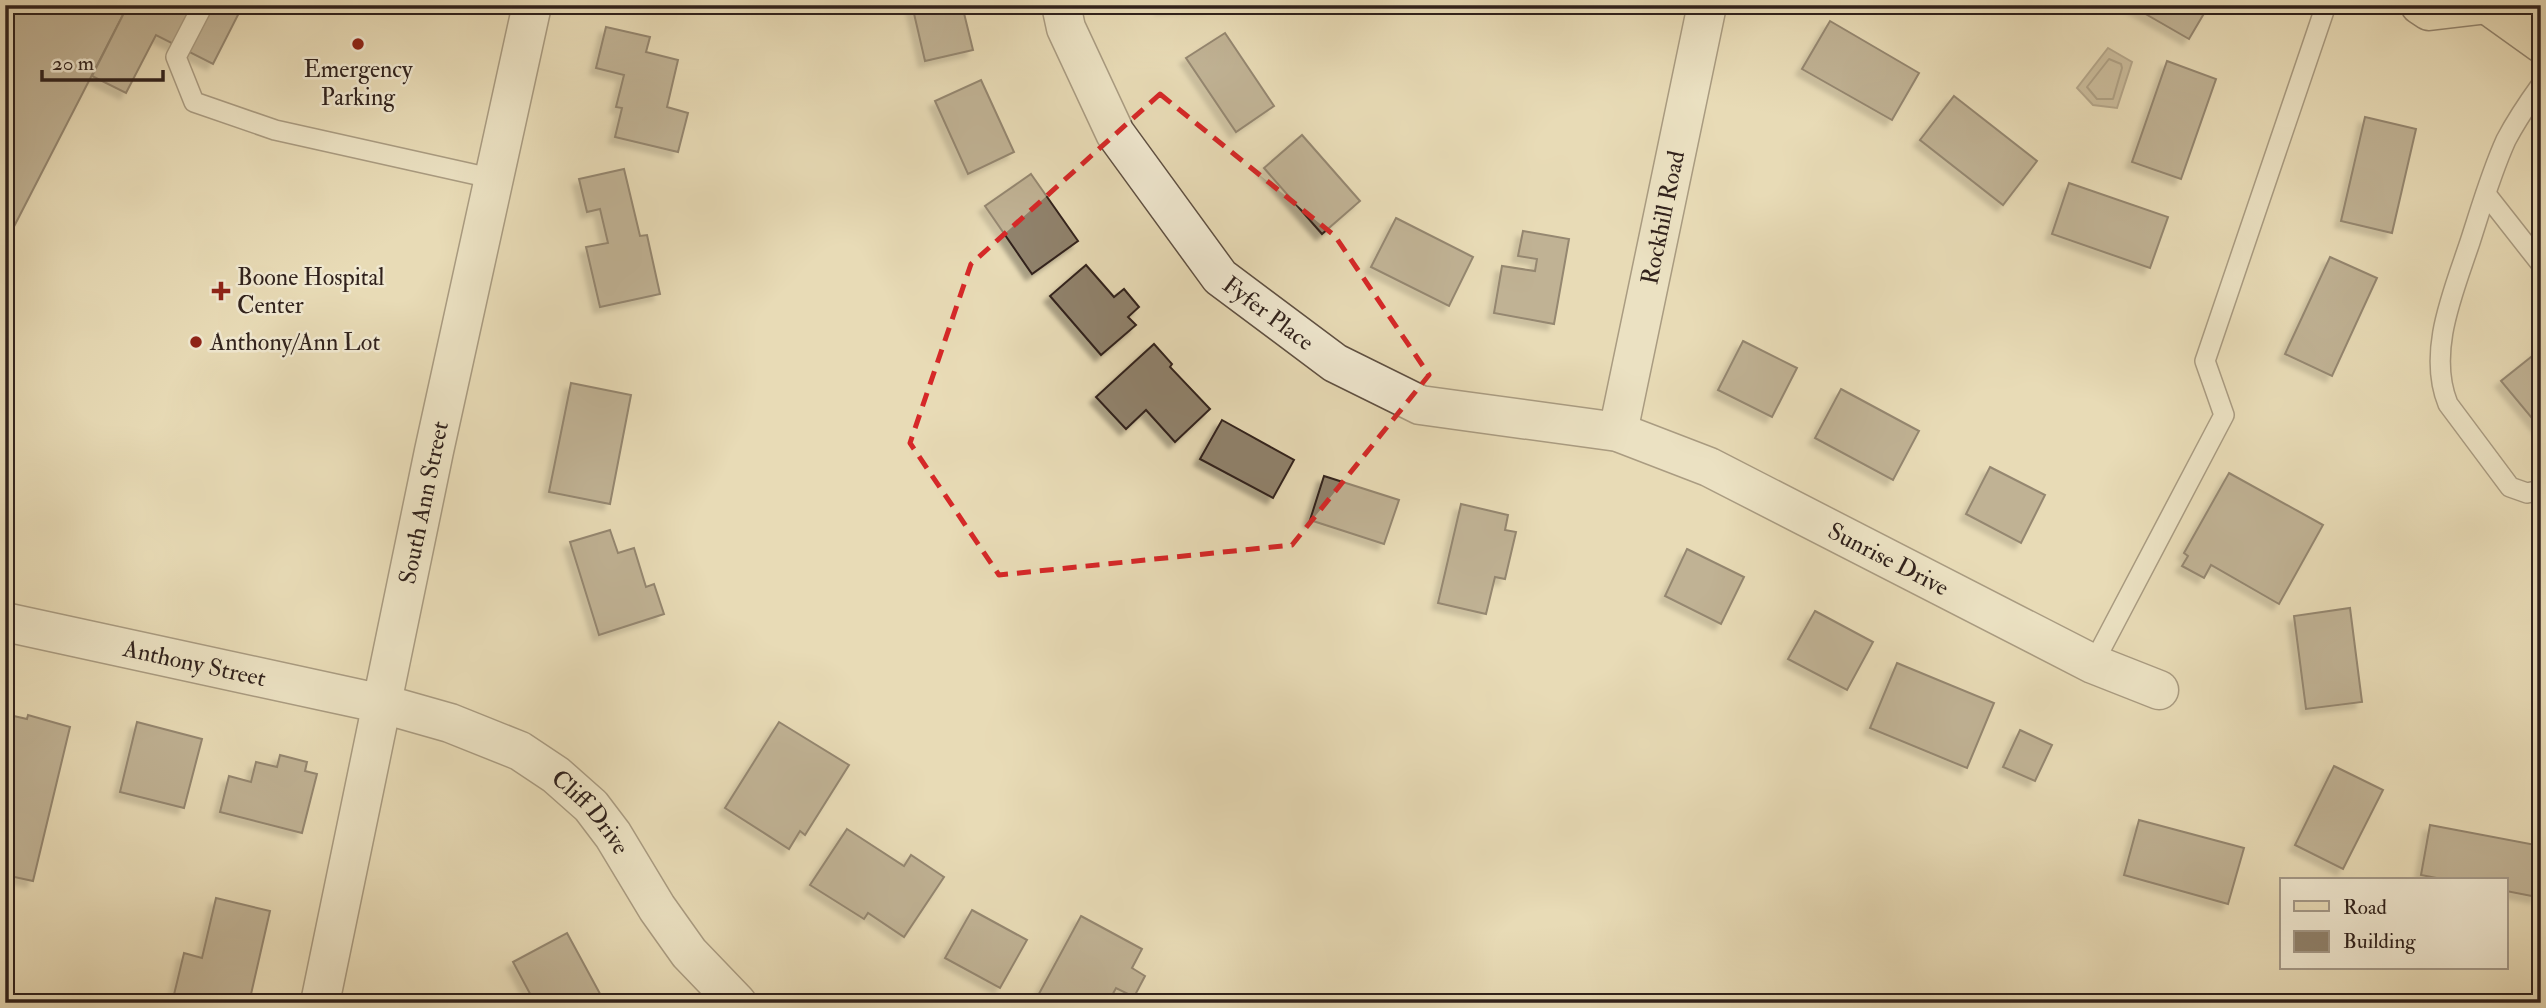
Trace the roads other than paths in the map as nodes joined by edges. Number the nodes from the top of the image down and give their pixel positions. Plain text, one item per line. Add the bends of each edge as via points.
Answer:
1 (203, 5) edge
2 (532, 5) edge
3 (1061, 5) edge
4 (1707, 5) edge
5 (2326, 5) edge
6 (2420, 5) edge
7 (2480, 5) edge
8 (2488, 5) edge
9 (2538, 5) edge
10 (2541, 12) edge
11 (2541, 43) edge
12 (2541, 85) edge
13 (495, 179) junction
14 (2486, 194) junction
15 (2541, 264) edge
16 (1618, 432) junction
17 (2541, 491) edge
18 (5, 622) edge
19 (2093, 664) junction
20 (2159, 690) dead end
21 (383, 704) junction
22 (320, 1003) edge
23 (737, 1003) edge

1 - 13 lane via 176,57 194,102 275,130
2 - 13 street, South Ann Street
3 - 16 street, Fyfer Place via 1066,27 1115,134 1220,277 1335,363 1420,405
4 - 16 street, Rockhill Road
5 - 19 lane via 2205,361 2224,415
6 - 7 main road via 2429,11
8 - 11 main road
9 - 10 street
12 - 14 lane via 2506,140
13 - 21 street, South Ann Street
14 - 15 lane
14 - 17 lane via 2446,316 2441,380 2448,404 2510,488
16 - 19 street, Sunrise Drive via 1709,467
18 - 21 street, Anthony Street
19 - 20 street, Sunrise Drive
21 - 22 street, South Ann Street
21 - 23 street, Cliff Drive via 450,723 520,751 556,775 591,806 690,953

